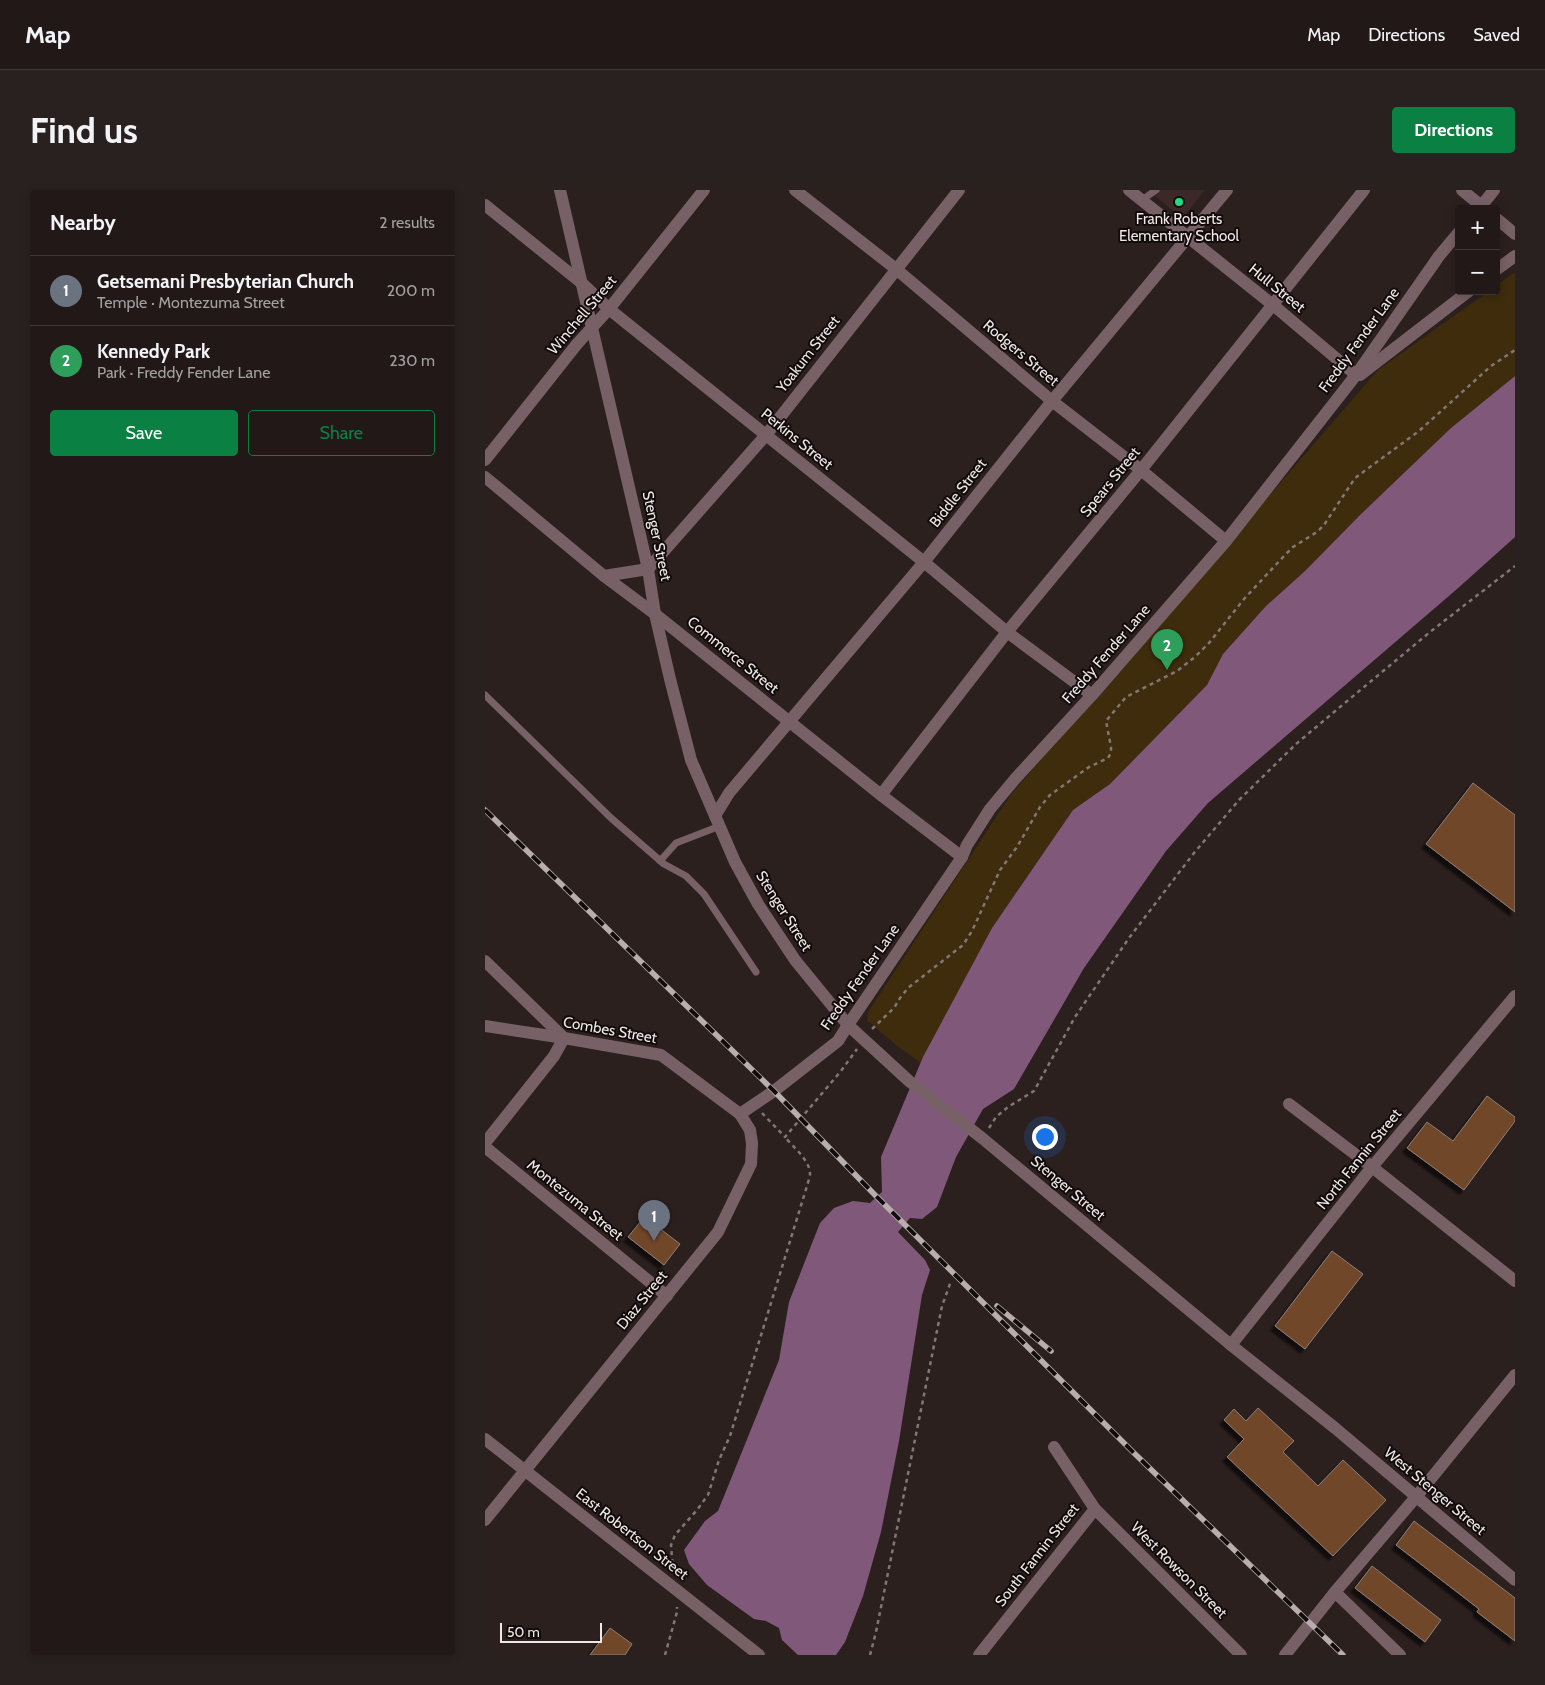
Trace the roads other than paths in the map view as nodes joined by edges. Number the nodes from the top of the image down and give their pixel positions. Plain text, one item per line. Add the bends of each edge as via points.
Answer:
1 (560, 190) edge
2 (704, 190) edge
3 (795, 190) edge
4 (959, 190) edge
5 (1129, 190) edge
6 (1156, 190) edge
7 (1227, 190) edge
8 (1364, 190) edge
9 (1462, 190) edge
10 (1493, 190) edge
11 (1142, 200) junction
12 (485, 205) edge
13 (1479, 205) edge
14 (1484, 205) edge
15 (1500, 221) edge
16 (1515, 234) edge
17 (1455, 237) edge
18 (1188, 238) junction
19 (1515, 256) edge
20 (1500, 267) edge
21 (896, 270) junction
22 (583, 284) junction
23 (1464, 295) edge
24 (1273, 305) junction
25 (609, 310) junction
26 (593, 328) junction
27 (1356, 374) junction
28 (1052, 401) junction
29 (766, 435) junction
30 (485, 460) edge
31 (1141, 470) junction
32 (485, 477) edge
33 (1226, 542) junction
34 (924, 562) junction
35 (648, 569) junction
36 (604, 576) junction
37 (655, 614) junction
38 (1007, 632) junction
39 (485, 695) edge
40 (1092, 695) junction
41 (790, 722) junction
42 (881, 795) junction
43 (717, 821) junction
44 (962, 857) junction
45 (660, 861) junction
46 (485, 961) edge
47 (756, 972) dead end
48 (1515, 996) edge
49 (848, 1025) junction
50 (485, 1026) edge
51 (564, 1038) junction
52 (1289, 1104) dead end
53 (740, 1114) junction
54 (485, 1143) edge
55 (485, 1147) edge
56 (1372, 1167) junction
57 (1515, 1281) edge
58 (667, 1296) junction
59 (1231, 1345) junction
60 (1515, 1375) edge
61 (1335, 1428) joint
62 (485, 1439) edge
63 (1054, 1447) dead end
64 (525, 1470) junction
65 (1416, 1497) junction
66 (1095, 1509) junction
67 (485, 1520) edge
68 (1515, 1580) edge
69 (1335, 1592) junction
70 (759, 1655) edge
71 (979, 1655) edge
72 (1241, 1655) edge
73 (1285, 1655) edge
74 (1400, 1655) edge

1 - 22 street, Stenger Street
2 - 25 street, Winchell Street
3 - 21 street, Rodgers Street
4 - 21 street, Yoakum Street
5 - 11 street, Hull Street
6 - 11 lane
7 - 18 street, Biddle Street
8 - 24 street, Spears Street
9 - 13 street
10 - 14 street
11 - 18 street, Hull Street
12 - 22 street, Perkins Street
15 - 16 street
17 - 27 street, Freddy Fender Lane
18 - 24 street, Hull Street
18 - 28 street, Biddle Street
19 - 20 street
21 - 28 street, Rodgers Street
21 - 29 street, Yoakum Street
22 - 25 street, Perkins Street
22 - 26 street, Stenger Street
23 - 27 street via 1360,375
24 - 27 street, Hull Street
24 - 31 street, Spears Street
25 - 26 street, Winchell Street
25 - 29 street, Perkins Street
26 - 30 street, Winchell Street
26 - 35 street, Stenger Street
27 - 33 street, Freddy Fender Lane
28 - 31 street, Rodgers Street
28 - 34 street, Biddle Street
29 - 34 street, Perkins Street
29 - 35 street, Yoakum Street
31 - 33 street, Rodgers Street
31 - 38 street, Spears Street
32 - 36 street, Commerce Street
33 - 40 street, Freddy Fender Lane
34 - 38 street, Perkins Street
34 - 41 street, Biddle Street
35 - 36 street
35 - 37 street, Stenger Street
36 - 37 street, Commerce Street
37 - 41 street, Commerce Street
37 - 43 street, Stenger Street via 691,760
38 - 40 street, Perkins Street
38 - 42 street, Spears Street
39 - 45 lane via 611,818
40 - 44 street, Freddy Fender Lane via 997,801
41 - 42 street, Commerce Street
41 - 43 street, Biddle Street via 729,793
42 - 44 street, Commerce Street
43 - 45 lane via 676,843
43 - 49 street, Stenger Street via 757,904 795,960
44 - 49 street, Freddy Fender Lane
45 - 47 lane via 686,876 704,894
46 - 51 street
48 - 56 street, North Fannin Street
49 - 53 street, Freddy Fender Lane via 837,1041
49 - 59 street, Stenger Street via 909,1081
50 - 51 street, Combes Street
51 - 53 street, Combes Street via 661,1055
51 - 54 street via 554,1056
52 - 56 street
53 - 58 street, Diaz Street via 750,1130 751,1164 718,1232
55 - 58 street, Montezuma Street
56 - 57 street
56 - 59 street, North Fannin Street
58 - 64 street, Diaz Street
59 - 61 street, Stenger Street
60 - 65 street
61 - 65 street, West Stenger Street
62 - 64 street, East Robertson Street
63 - 66 street, South Fannin Street
64 - 67 street, Diaz Street
64 - 70 street, East Robertson Street
65 - 68 street, West Stenger Street
65 - 69 street
66 - 71 street, South Fannin Street
66 - 72 street, West Rowson Street
69 - 73 street
69 - 74 street

